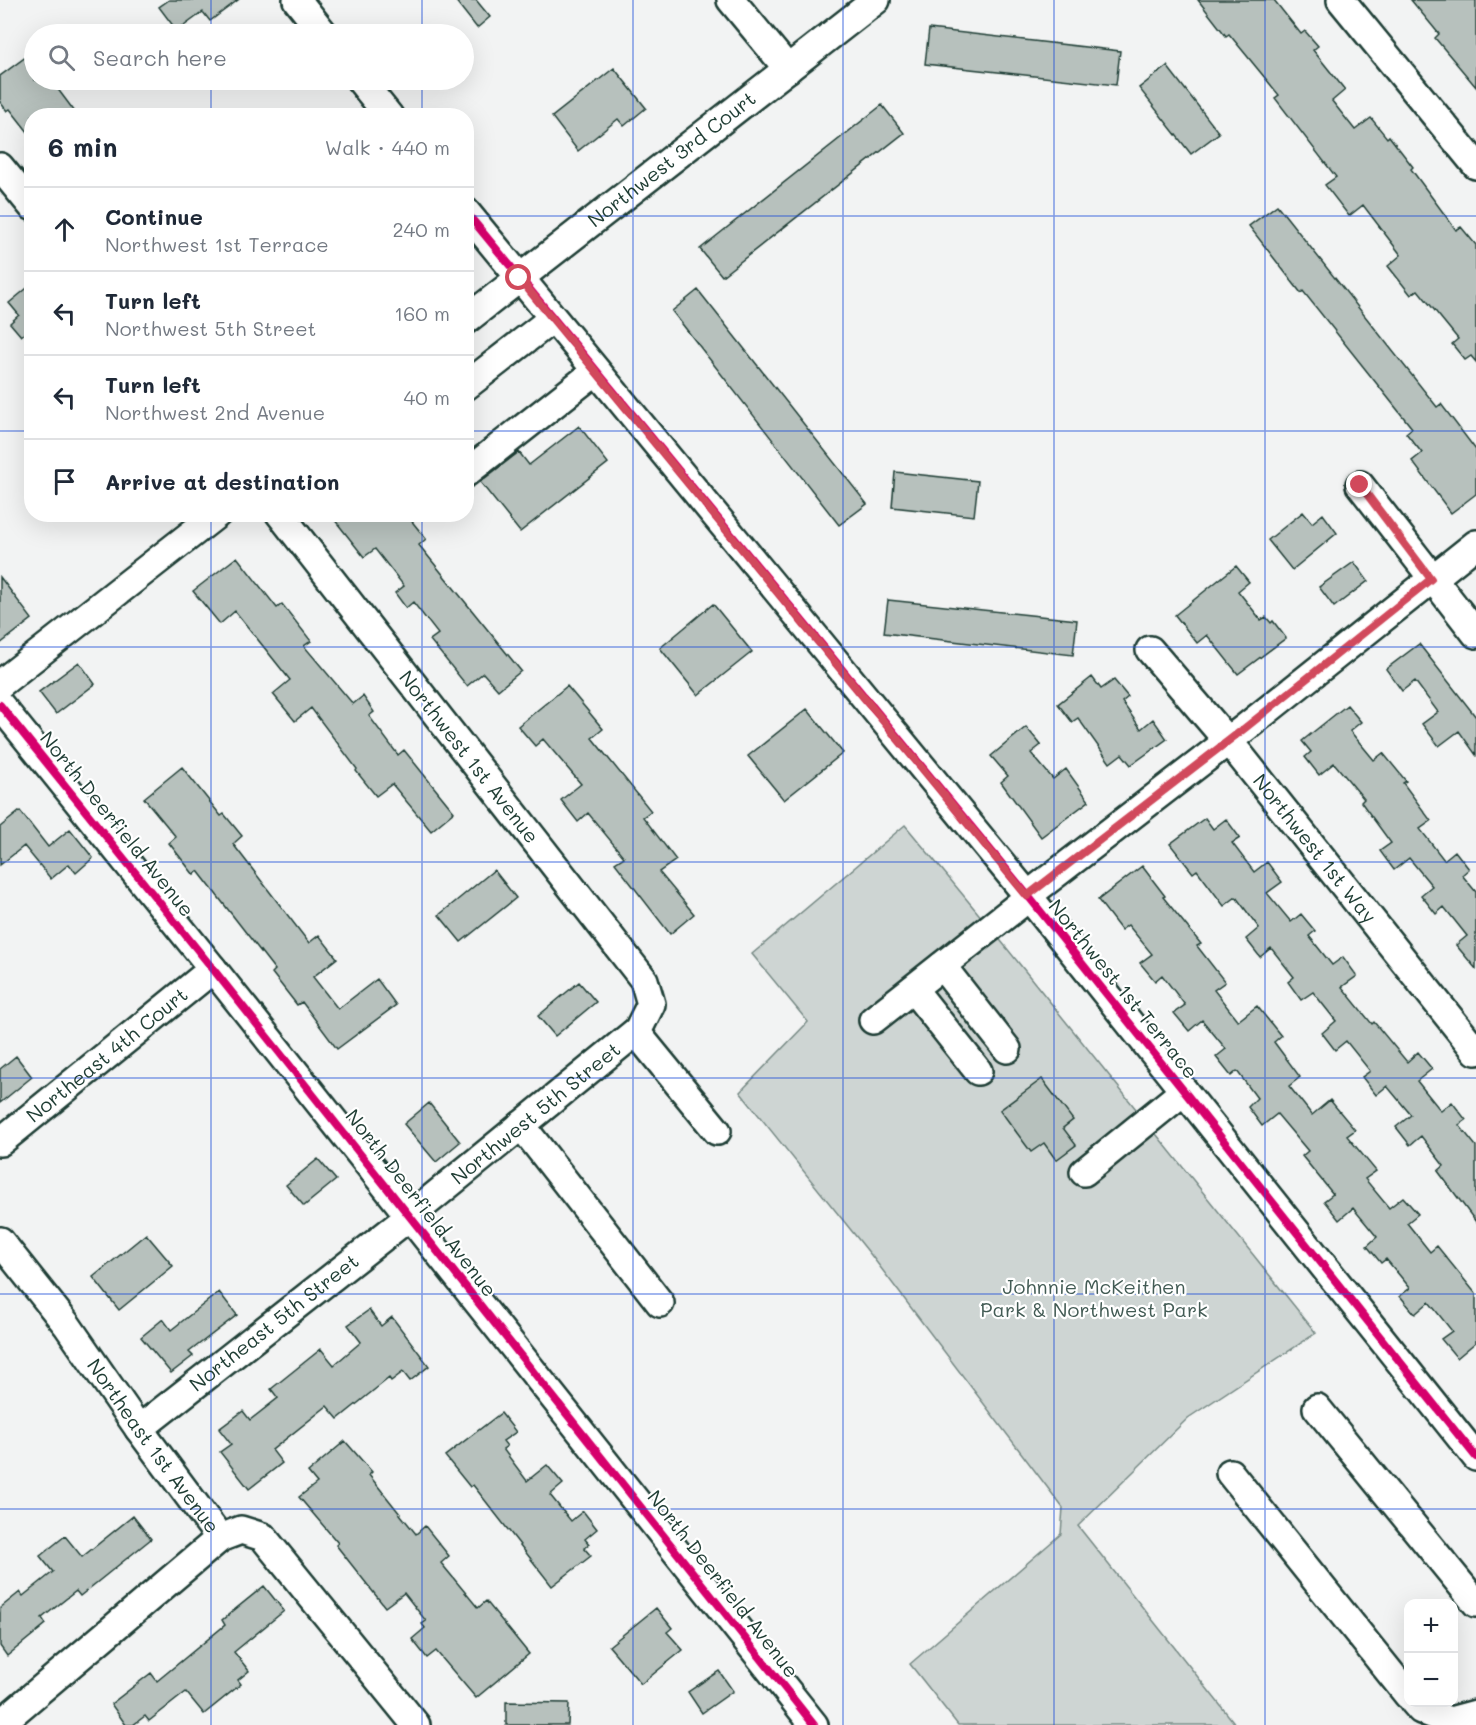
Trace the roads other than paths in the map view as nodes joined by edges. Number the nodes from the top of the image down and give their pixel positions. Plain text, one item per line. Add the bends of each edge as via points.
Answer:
1 (297, 0) edge
2 (876, 0) edge
3 (1341, 0) edge
4 (743, 4) edge
5 (316, 24) edge
6 (788, 69) junction
7 (368, 90) edge
8 (383, 108) edge
9 (1476, 165) edge
10 (0, 168) edge
11 (24, 196) edge
12 (474, 222) edge
13 (519, 278) junction
14 (474, 314) edge
15 (552, 318) junction
16 (596, 371) junction
17 (474, 380) edge
18 (474, 467) edge
19 (1360, 485) dead end
20 (207, 522) edge
21 (286, 522) edge
22 (1476, 544) edge
23 (1431, 579) junction
24 (1476, 634) edge
25 (1150, 650) dead end
26 (0, 684) edge
27 (0, 705) edge
28 (1229, 741) junction
29 (1028, 896) junction
30 (942, 966) junction
31 (213, 969) junction
32 (913, 988) junction
33 (651, 1004) joint
34 (873, 1020) dead end
35 (636, 1032) junction
36 (1008, 1049) dead end
37 (1476, 1051) edge
38 (978, 1071) dead end
39 (1184, 1091) junction
40 (521, 1125) junction
41 (717, 1131) dead end
42 (0, 1142) edge
43 (1084, 1172) dead end
44 (410, 1216) junction
45 (0, 1241) edge
46 (660, 1303) dead end
47 (1317, 1408) dead end
48 (139, 1429) junction
49 (1476, 1457) edge
50 (1230, 1473) dead end
51 (220, 1538) junction
52 (1476, 1603) edge
53 (1404, 1690) edge
54 (1418, 1707) edge
55 (1476, 1714) edge
56 (1449, 1723) edge
57 (0, 1724) edge
58 (416, 1725) edge
59 (814, 1725) edge

1 - 5 street
2 - 6 street, Northwest 3rd Court
3 - 9 street
4 - 6 street
6 - 13 street, Northwest 3rd Court
7 - 8 street
10 - 11 street
12 - 13 street, Northwest 1st Terrace
13 - 14 street, Northwest 3rd Court
13 - 15 street, Northwest 1st Terrace
15 - 16 street, Northwest 1st Terrace
15 - 17 street
16 - 18 street
16 - 29 street, Northwest 1st Terrace
19 - 23 street
20 - 26 street
21 - 33 street, Northwest 1st Avenue via 644,980
22 - 23 street
23 - 24 street
23 - 28 street
25 - 28 street, Northwest 1st Way
27 - 31 street, North Deerfield Avenue
28 - 29 street
28 - 37 street, Northwest 1st Way
29 - 30 street
29 - 39 street, Northwest 1st Terrace
30 - 32 street
30 - 36 street
31 - 42 street, Northeast 4th Court
31 - 44 street, North Deerfield Avenue
32 - 34 street
32 - 38 street
33 - 35 street, Northwest 5th Street
35 - 40 street, Northwest 5th Street
35 - 41 street
39 - 43 street
39 - 49 street, Northwest 1st Terrace
40 - 44 street, Northwest 5th Street
40 - 46 street
44 - 48 street, Northeast 5th Street
44 - 59 street, North Deerfield Avenue
45 - 48 street, Northeast 1st Avenue via 67,1325
47 - 52 street
48 - 51 street, Northeast 1st Avenue
50 - 53 street
51 - 57 street
51 - 58 street, Northeast 1st Avenue via 242,1530 263,1537
54 - 56 street
55 - 56 street

